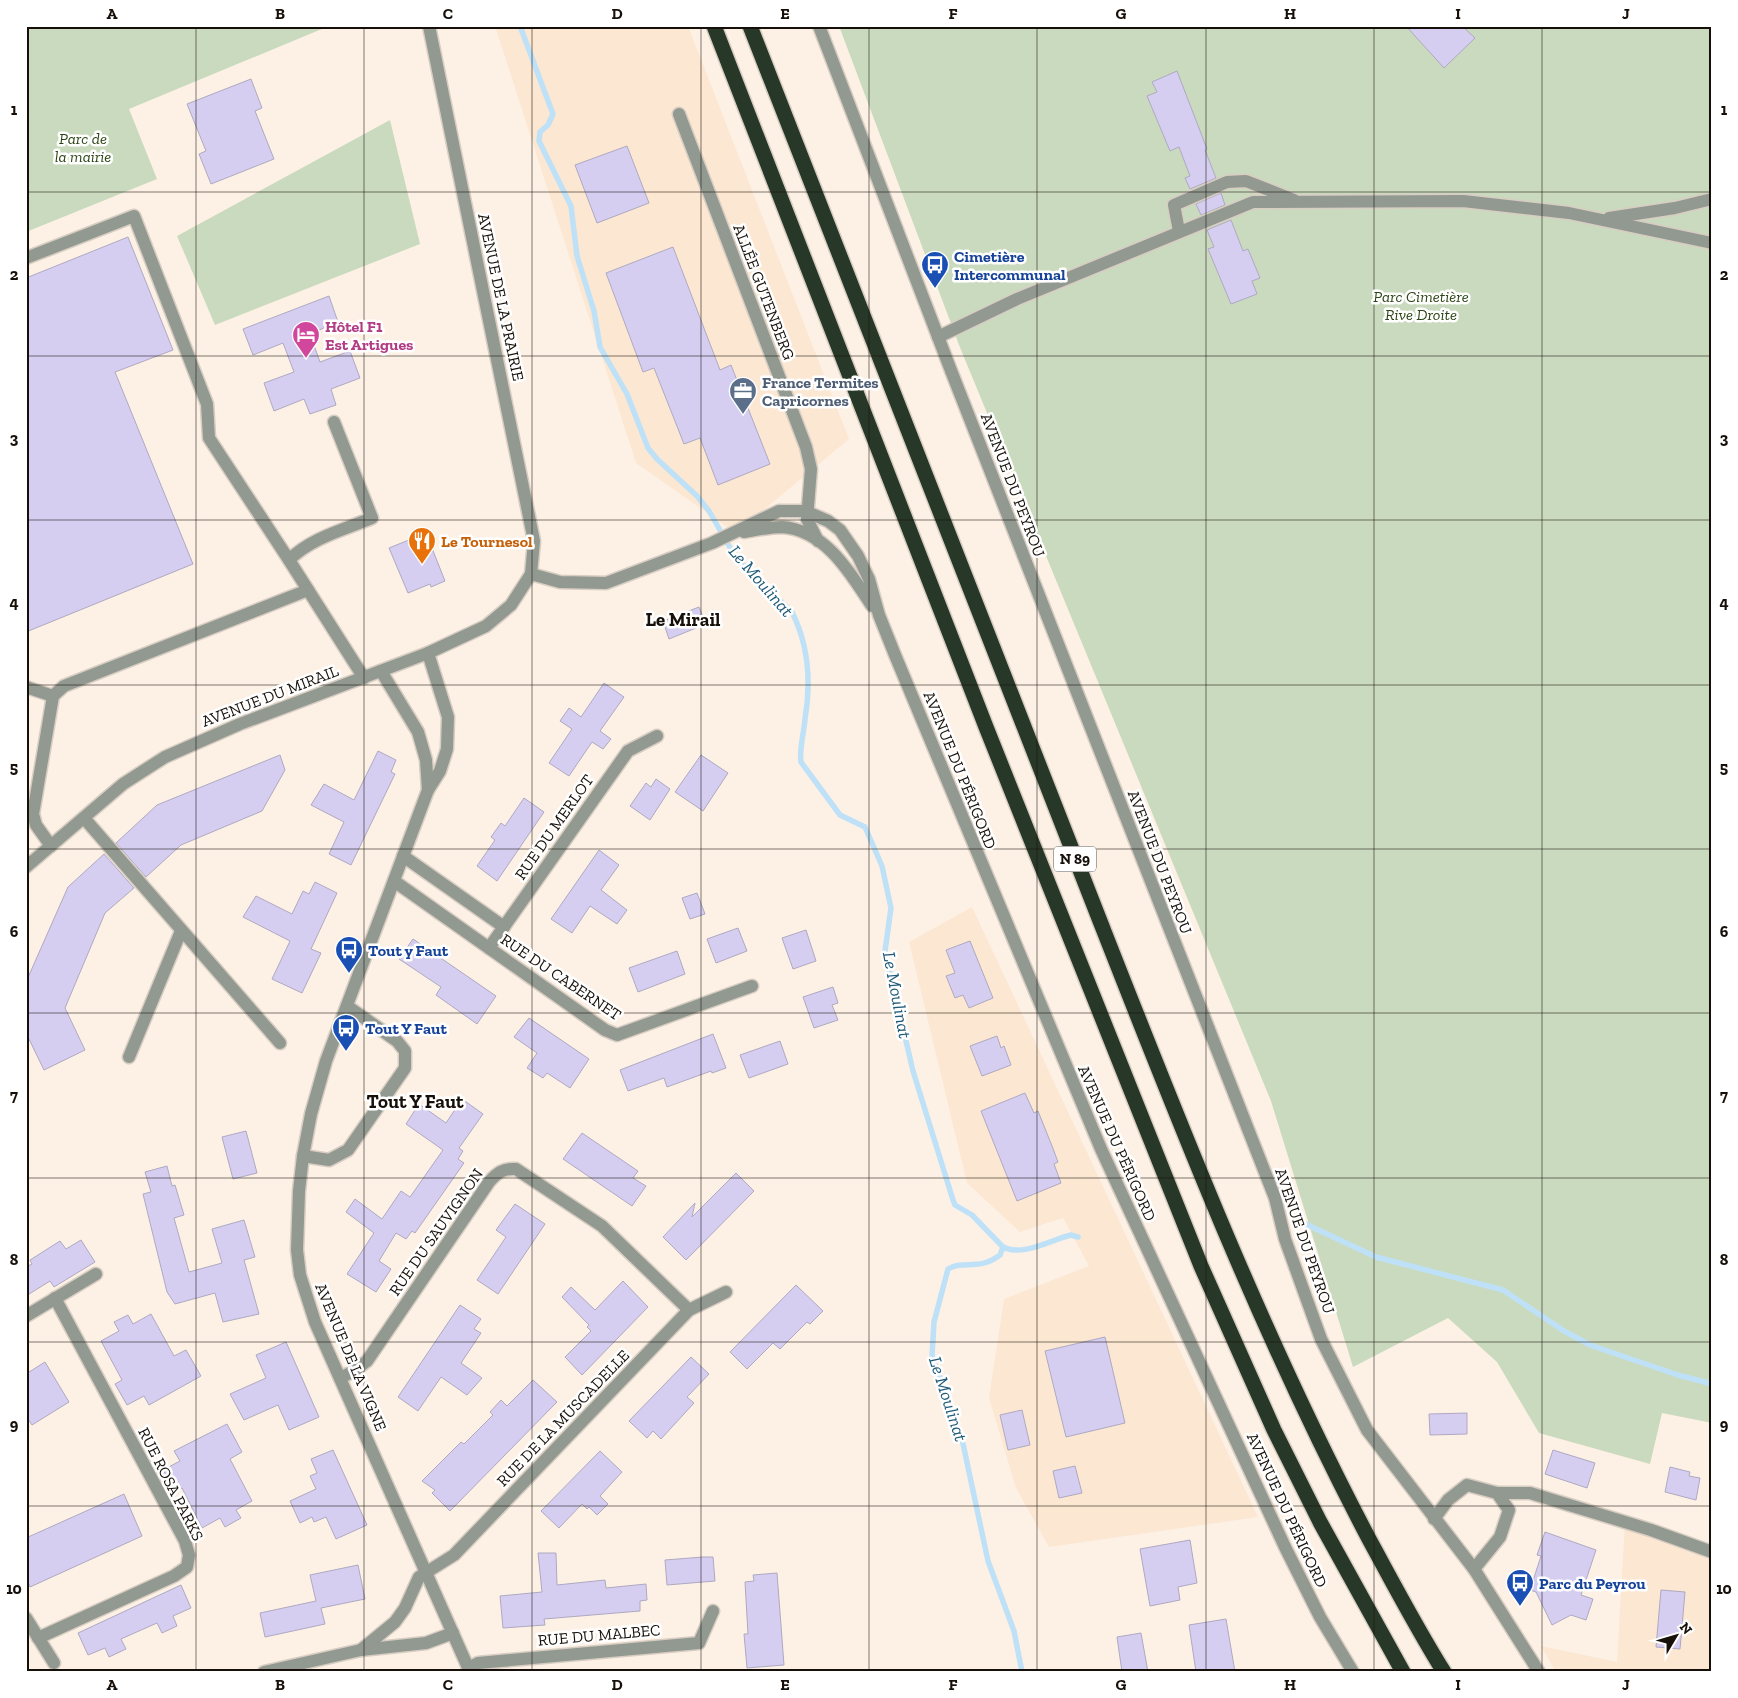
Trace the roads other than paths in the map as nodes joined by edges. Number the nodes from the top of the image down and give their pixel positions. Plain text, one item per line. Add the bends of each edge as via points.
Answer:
1 (428, 26) edge
2 (714, 26) edge
3 (750, 26) edge
4 (819, 26) edge
5 (680, 114) dead end
6 (1712, 199) edge
7 (1300, 203) junction
8 (1599, 220) junction
9 (1179, 231) junction
10 (1712, 243) edge
11 (26, 258) edge
12 (938, 337) junction
13 (334, 422) dead end
14 (808, 512) junction
15 (766, 528) junction
16 (736, 533) junction
17 (818, 541) junction
18 (289, 560) junction
19 (531, 574) junction
20 (308, 590) junction
21 (879, 615) junction
22 (428, 653) junction
23 (382, 671) junction
24 (364, 678) junction
25 (26, 688) edge
26 (53, 696) junction
27 (657, 736) dead end
28 (428, 790) junction
29 (84, 818) junction
30 (51, 846) junction
31 (403, 856) junction
32 (26, 867) edge
33 (394, 881) junction
34 (504, 927) junction
35 (182, 931) junction
36 (489, 948) junction
37 (752, 986) dead end
38 (346, 1006) junction
39 (280, 1043) dead end
40 (129, 1057) dead end
41 (303, 1156) junction
42 (96, 1274) dead end
43 (726, 1292) dead end
44 (55, 1298) junction
45 (689, 1310) junction
46 (26, 1316) edge
47 (340, 1378) junction
48 (1497, 1493) junction
49 (1434, 1519) junction
50 (1712, 1552) edge
51 (1474, 1569) junction
52 (426, 1571) junction
53 (713, 1611) dead end
54 (26, 1618) edge
55 (453, 1632) junction
56 (38, 1638) junction
57 (361, 1650) junction
58 (54, 1663) dead end
59 (469, 1670) edge
60 (264, 1672) edge
61 (1353, 1672) edge
62 (1403, 1672) edge
63 (1444, 1672) edge
64 (1539, 1672) edge

1 - 19 street, AVENUE DE LA PRAIRIE via 534,541
2 - 62 highway, N 89 via 986,727 1201,1266 1274,1430
3 - 63 highway, N 89 via 1152,1055 1246,1281 1291,1384 1344,1490
4 - 12 street, AVENUE DU PEYROU
5 - 14 street, ALLÉE GUTENBERG via 806,447 811,469
6 - 8 street
7 - 8 street via 1464,201 1569,213
7 - 9 street via 1253,202
7 - 9 street via 1246,180 1227,182 1174,205
8 - 10 street
9 - 12 street via 1017,299
11 - 18 street via 134,216 207,404 210,438
12 - 49 street, AVENUE DU PEYROU via 1275,1198 1285,1239 1321,1340 1366,1430
13 - 18 street via 372,518 322,538
14 - 15 street via 800,521
14 - 16 street, AVENUE DU PÉRIGORD via 779,511
14 - 17 street, ALLÉE GUTENBERG via 809,527
14 - 21 street, AVENUE DU PÉRIGORD via 828,521 848,541 869,579
15 - 16 street, AVENUE DU PÉRIGORD
15 - 17 street, AVENUE DU PÉRIGORD via 783,527
16 - 19 street, AVENUE DU PÉRIGORD via 606,583 560,582
17 - 21 street, AVENUE DU PÉRIGORD via 844,565
18 - 20 street
19 - 22 street, AVENUE DU MIRAIL via 511,605 486,626
20 - 24 street
20 - 26 street via 64,686
21 - 61 street, AVENUE DU PÉRIGORD via 1101,1149 1289,1555 1320,1617
22 - 23 street, AVENUE DU MIRAIL
22 - 28 street, AVENUE DE LA VIGNE via 444,699 449,732 440,771
23 - 24 street, AVENUE DU MIRAIL
23 - 28 street, AVENUE DE LA VIGNE via 418,732 426,760
24 - 29 street, AVENUE DU MIRAIL via 190,744 141,772
25 - 26 street
26 - 30 street via 33,814 36,825
27 - 34 street, RUE DU MERLOT via 628,751
28 - 31 street, AVENUE DE LA VIGNE
29 - 30 street, AVENUE DU MIRAIL
29 - 35 street
30 - 32 street, AVENUE DU MIRAIL
31 - 33 street, AVENUE DE LA VIGNE
31 - 34 street, RUE DU CABERNET
33 - 36 street, RUE DU CABERNET
33 - 38 street, AVENUE DE LA VIGNE
34 - 36 street, RUE DU MERLOT
35 - 39 street
35 - 40 street
36 - 37 street, RUE DU CABERNET via 605,1030 617,1034
38 - 41 street, AVENUE DE LA VIGNE via 318,1090
38 - 41 street via 397,1041 405,1051 405,1068 348,1150 329,1160
41 - 47 street, AVENUE DE LA VIGNE via 297,1224 300,1275 312,1314
42 - 44 street
43 - 45 street, RUE DE LA MUSCADELLE
44 - 46 street
44 - 56 street, RUE ROSA PARKS via 185,1541 189,1555 187,1567 174,1576
45 - 47 street, RUE DU SAUVIGNON via 602,1226 516,1169 506,1168 489,1182 367,1361
45 - 52 street, RUE DE LA MUSCADELLE via 454,1554
47 - 52 street, AVENUE DE LA VIGNE
48 - 49 street via 1466,1485 1448,1500
48 - 50 street via 1530,1493
48 - 51 street via 1509,1510 1500,1537
49 - 51 street, AVENUE DU PEYROU
51 - 64 street, AVENUE DU PEYROU
52 - 55 street, AVENUE DE LA VIGNE
52 - 57 street via 419,1577 395,1622
53 - 59 street, RUE DU MALBEC via 699,1643 478,1663
54 - 56 street
55 - 57 street via 426,1643
55 - 59 street, AVENUE DE LA VIGNE
56 - 58 street
57 - 60 street

